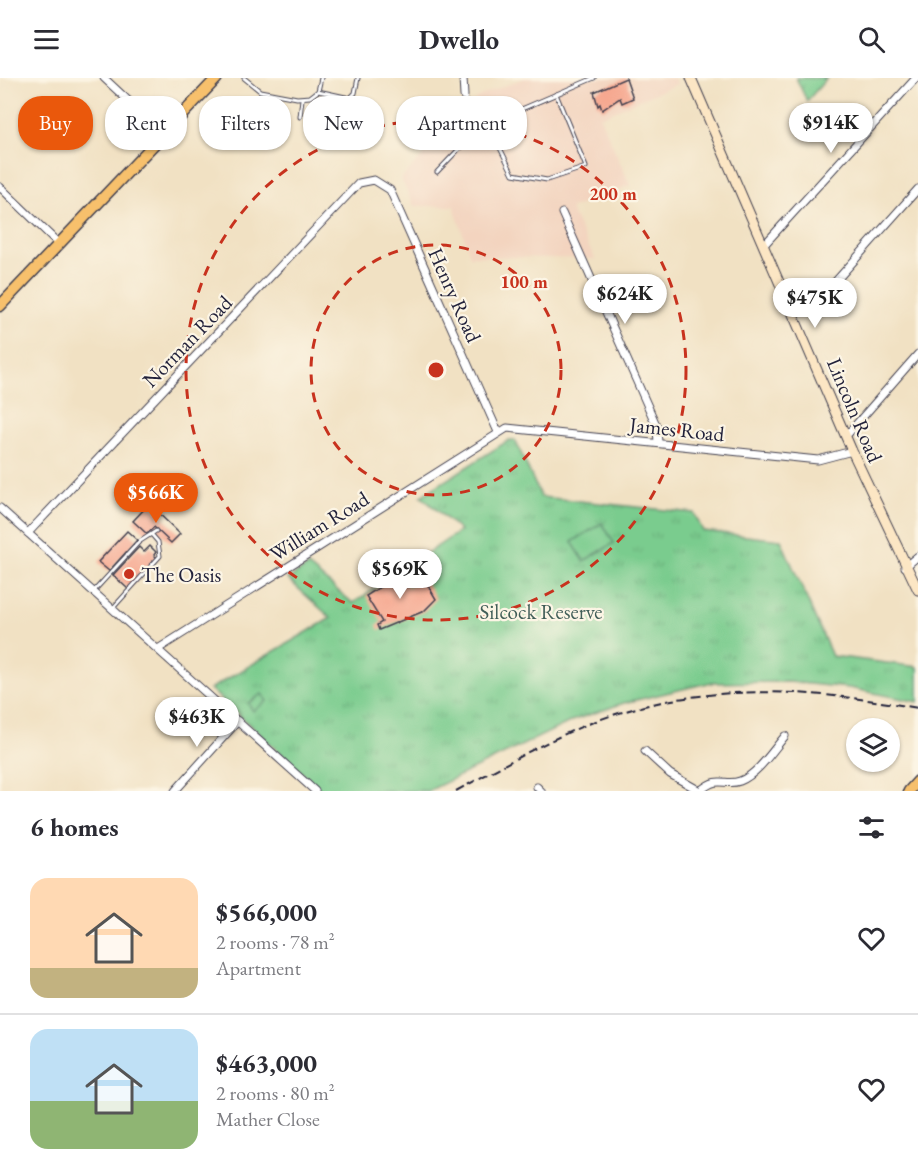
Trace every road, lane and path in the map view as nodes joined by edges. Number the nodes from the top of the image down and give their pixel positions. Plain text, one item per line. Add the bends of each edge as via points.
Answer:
1 (104, 78) edge
2 (217, 78) edge
3 (244, 78) edge
4 (321, 78) edge
5 (358, 78) edge
6 (463, 78) edge
7 (594, 78) edge
8 (691, 78) edge
9 (916, 78) edge
10 (318, 91) junction
11 (556, 94) junction
12 (123, 96) edge
13 (338, 96) edge
14 (350, 96) edge
15 (464, 96) edge
16 (302, 99) junction
17 (527, 107) edge
18 (187, 110) edge
19 (300, 117) dead end
20 (149, 150) edge
21 (457, 150) edge
22 (501, 150) edge
23 (437, 172) dead end
24 (374, 180) joint
25 (0, 187) edge
26 (918, 189) edge
27 (562, 213) dead end
28 (59, 244) junction
29 (764, 245) junction
30 (0, 306) edge
31 (790, 307) junction
32 (918, 354) edge
33 (498, 432) junction
34 (846, 436) junction
35 (658, 443) junction
36 (852, 451) junction
37 (0, 508) edge
38 (156, 531) dead end
39 (28, 533) junction
40 (152, 535) junction
41 (918, 556) edge
42 (905, 567) junction
43 (918, 590) edge
44 (94, 591) junction
45 (113, 608) junction
46 (158, 649) junction
47 (238, 721) junction
48 (785, 736) dead end
49 (645, 751) dead end
50 (918, 781) edge
51 (175, 791) edge
52 (315, 791) edge
53 (700, 791) edge
54 (909, 791) edge

1 - 12 street
2 - 18 main road
3 - 16 lane via 260,91
4 - 10 lane
5 - 14 lane via 356,93
6 - 15 street
7 - 11 lane
8 - 29 main road, Lincoln Road
9 - 29 street
10 - 13 lane
10 - 16 lane
11 - 17 lane
11 - 22 lane via 586,167 547,180 513,174
16 - 19 lane
20 - 28 main road
21 - 23 lane
24 - 33 street, Henry Road via 390,190
24 - 39 street, Norman Road via 359,183
25 - 28 street
26 - 31 street via 827,291
27 - 35 street via 657,427
28 - 30 main road
29 - 31 main road, Lincoln Road
31 - 34 main road, Lincoln Road
32 - 34 street
33 - 35 street, James Road via 518,428
33 - 46 street, William Road
34 - 36 main road, Lincoln Road
35 - 36 street, James Road via 818,460
36 - 42 main road, Lincoln Road
37 - 39 street
38 - 40 lane
39 - 44 street
40 - 44 lane via 139,542
40 - 45 lane via 158,542 160,556
41 - 42 street
42 - 43 main road, Lincoln Road
44 - 45 street
45 - 46 street
46 - 47 street
47 - 51 street
47 - 52 street
48 - 53 street via 747,777 735,782 712,782
49 - 53 street via 670,774
50 - 54 main road

